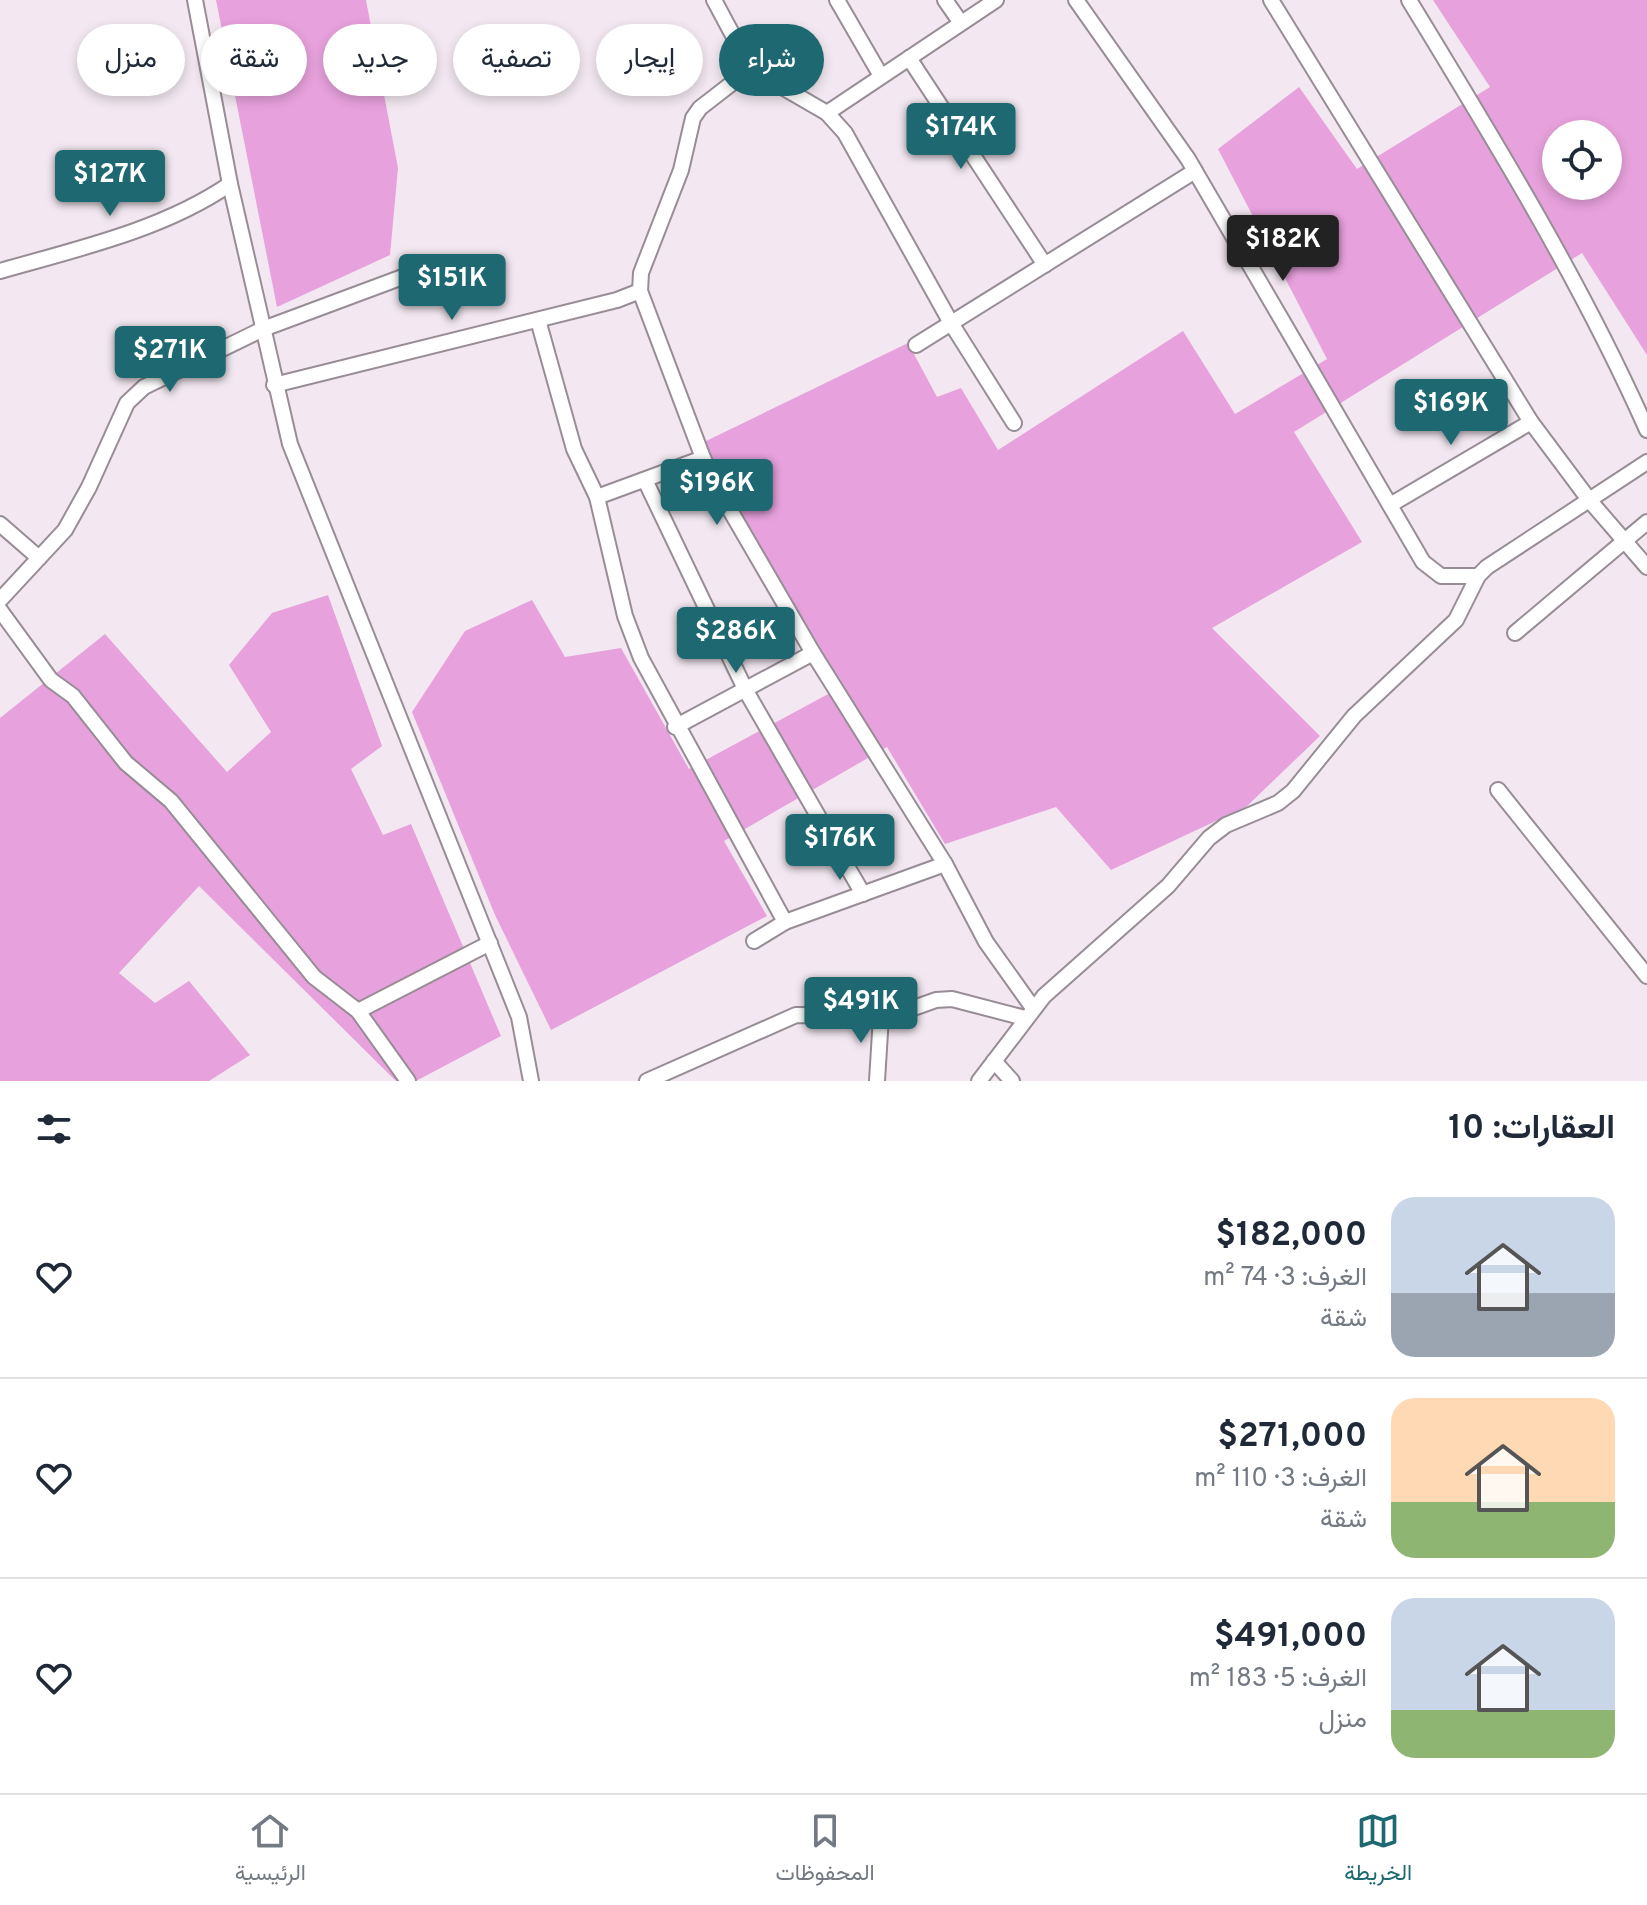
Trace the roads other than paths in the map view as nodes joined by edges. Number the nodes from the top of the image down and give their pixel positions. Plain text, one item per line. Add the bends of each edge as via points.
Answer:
1 (195, 0) edge
2 (714, 0) edge
3 (837, 0) edge
4 (945, 0) edge
5 (996, 0) edge
6 (1076, 0) edge
7 (1271, 0) edge
8 (1409, 0) edge
9 (961, 23) junction
10 (726, 24) edge
11 (909, 58) junction
12 (881, 76) junction
13 (719, 94) edge
14 (798, 96) edge
15 (827, 113) junction
16 (1195, 171) junction
17 (230, 184) junction
18 (1045, 265) junction
19 (0, 271) edge
20 (416, 272) dead end
21 (640, 291) junction
22 (538, 320) junction
23 (951, 323) junction
24 (263, 329) junction
25 (916, 345) dead end
26 (274, 385) junction
27 (1531, 422) junction
28 (1014, 423) dead end
29 (1647, 430) edge
30 (703, 458) junction
31 (1647, 462) edge
32 (645, 480) junction
33 (597, 497) junction
34 (1590, 501) junction
35 (1390, 505) junction
36 (1647, 522) edge
37 (0, 524) edge
38 (1624, 539) junction
39 (39, 558) junction
40 (1647, 567) edge
41 (1478, 576) junction
42 (0, 600) edge
43 (0, 610) edge
44 (1515, 633) dead end
45 (813, 653) junction
46 (746, 691) junction
47 (675, 727) junction
48 (1498, 790) dead end
49 (945, 864) junction
50 (863, 894) junction
51 (785, 922) junction
52 (754, 941) dead end
53 (490, 943) junction
54 (1647, 976) edge
55 (358, 1011) junction
56 (1029, 1013) junction
57 (881, 1016) junction
58 (994, 1061) junction
59 (408, 1081) edge
60 (531, 1081) edge
61 (647, 1081) edge
62 (877, 1081) edge
63 (979, 1081) edge
64 (1012, 1081) edge

1 - 17 street
2 - 10 street
3 - 12 street
4 - 9 street
5 - 9 street
6 - 16 street
7 - 27 street
8 - 29 street via 1525,190
9 - 11 street
11 - 12 street
11 - 18 street
12 - 15 street
13 - 21 street via 693,118 681,170 641,273
14 - 15 street
15 - 23 street via 845,133
16 - 18 street
16 - 35 street
17 - 19 street via 139,228
17 - 24 street
18 - 23 street
20 - 24 street
21 - 22 street
21 - 30 street
22 - 26 street
22 - 33 street via 574,449
23 - 25 street
23 - 28 street
24 - 26 street
24 - 39 street via 165,375 127,403 76,512
26 - 53 street via 310,499
27 - 34 street
27 - 35 street
30 - 32 street
30 - 45 street
31 - 34 street
32 - 33 street
32 - 46 street
33 - 47 street via 625,616
34 - 38 street
34 - 41 street
35 - 41 street via 1431,571 1449,577
36 - 38 street
37 - 39 street
38 - 40 street
38 - 44 street
39 - 42 street
41 - 56 street via 1456,620 1354,716 1293,791 1209,838 1168,886 1060,979
43 - 55 street via 51,680 73,696 126,763 171,801 314,977
45 - 46 street
45 - 49 street
46 - 47 street
46 - 50 street
47 - 51 street
48 - 54 street
49 - 50 street
49 - 56 street
50 - 51 street
51 - 52 street
53 - 55 street
53 - 60 street via 519,1017
55 - 59 street
56 - 57 street via 952,999
56 - 58 street
57 - 61 street via 783,1018
57 - 62 street
58 - 63 street
58 - 64 street

